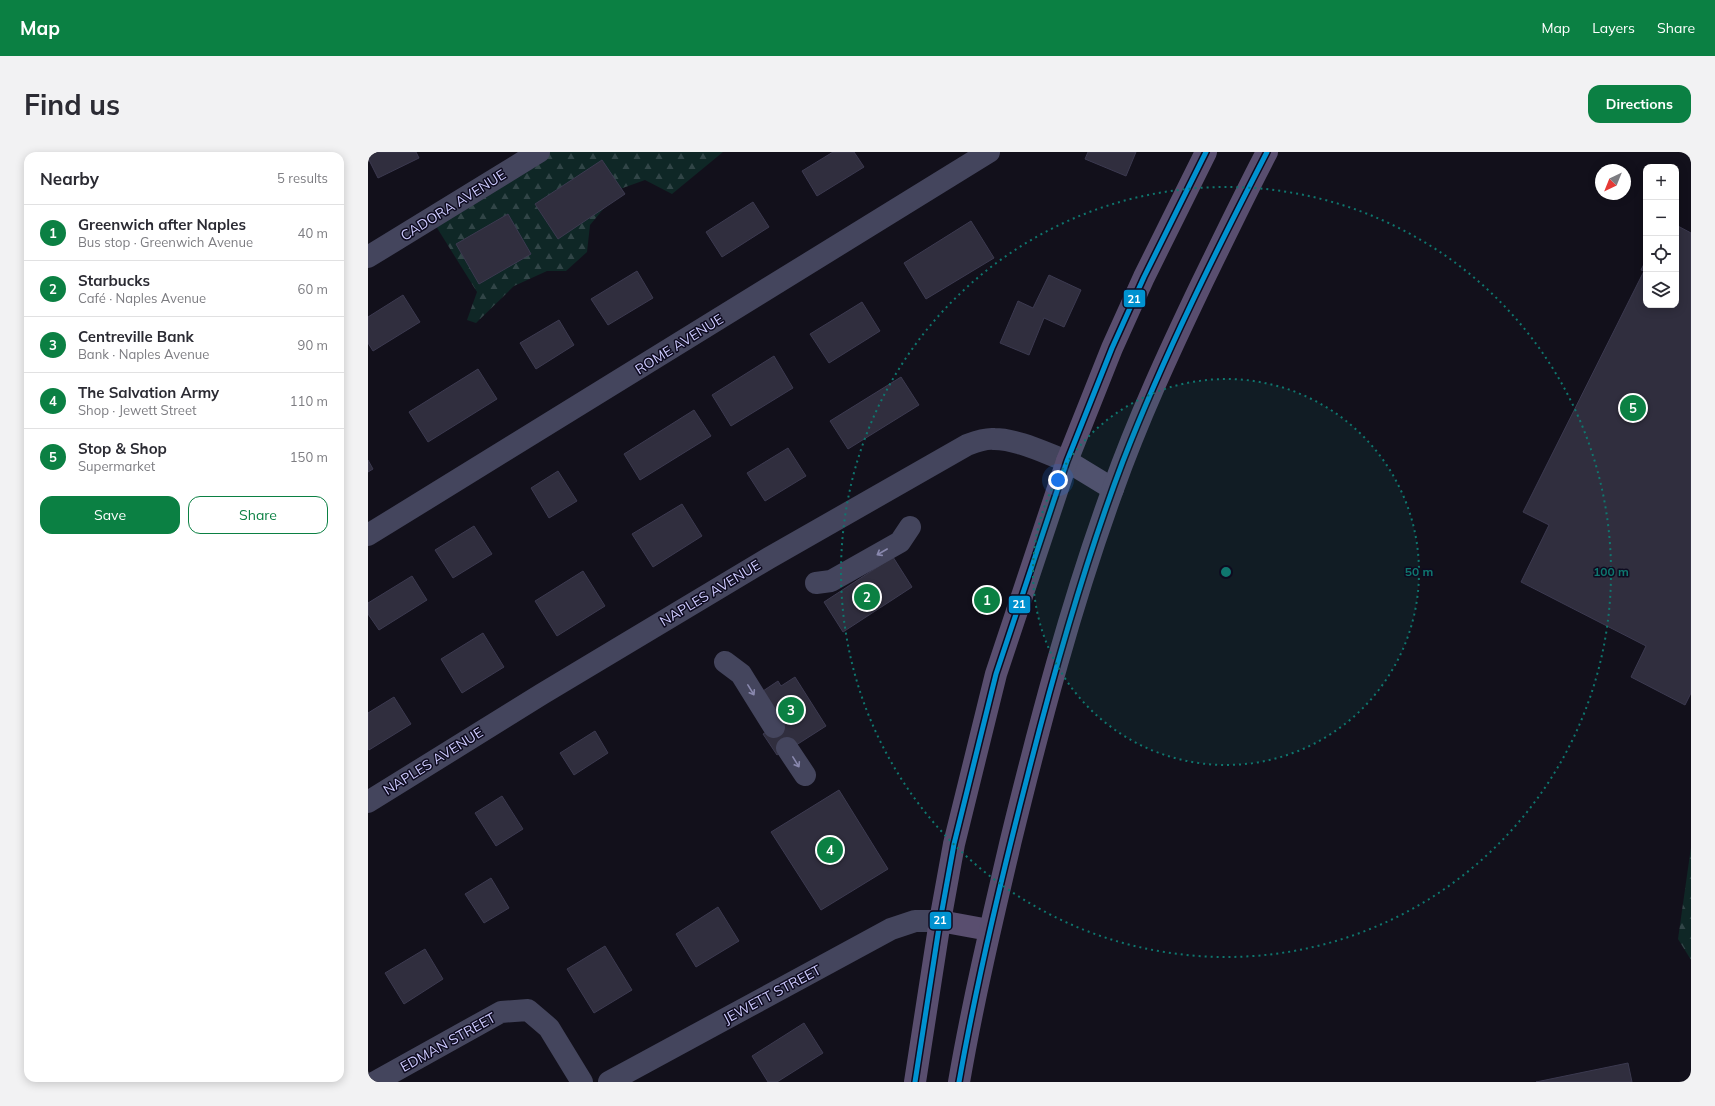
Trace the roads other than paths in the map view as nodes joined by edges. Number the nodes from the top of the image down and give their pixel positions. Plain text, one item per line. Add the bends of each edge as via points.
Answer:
1 (539, 152) edge
2 (989, 152) edge
3 (1206, 152) edge
4 (1267, 152) edge
5 (368, 257) edge
6 (1067, 461) junction
7 (1113, 489) junction
8 (910, 527) dead end
9 (368, 535) edge
10 (816, 583) dead end
11 (725, 662) dead end
12 (774, 727) dead end
13 (787, 748) dead end
14 (805, 775) dead end
15 (368, 802) edge
16 (940, 921) junction
17 (989, 930) junction
18 (375, 1082) edge
19 (582, 1082) edge
20 (609, 1082) edge
21 (916, 1082) edge
22 (959, 1082) edge

1 - 5 street, CADORA AVENUE
2 - 9 street, ROME AVENUE
3 - 6 main road via 1112,348
4 - 7 main road via 1175,340
6 - 7 main road
6 - 15 street, NAPLES AVENUE via 1008,440 994,438 966,445 768,559
6 - 16 main road via 996,674 954,844
7 - 17 main road via 1066,631
8 -> 10 street via 900,542 831,581
11 -> 12 street via 741,674
13 -> 14 street
16 - 17 main road
16 - 20 street, JEWETT STREET via 915,921 891,929
16 - 21 main road
17 - 22 main road
18 - 19 street, EDMAN STREET via 501,1012 528,1010 549,1028

